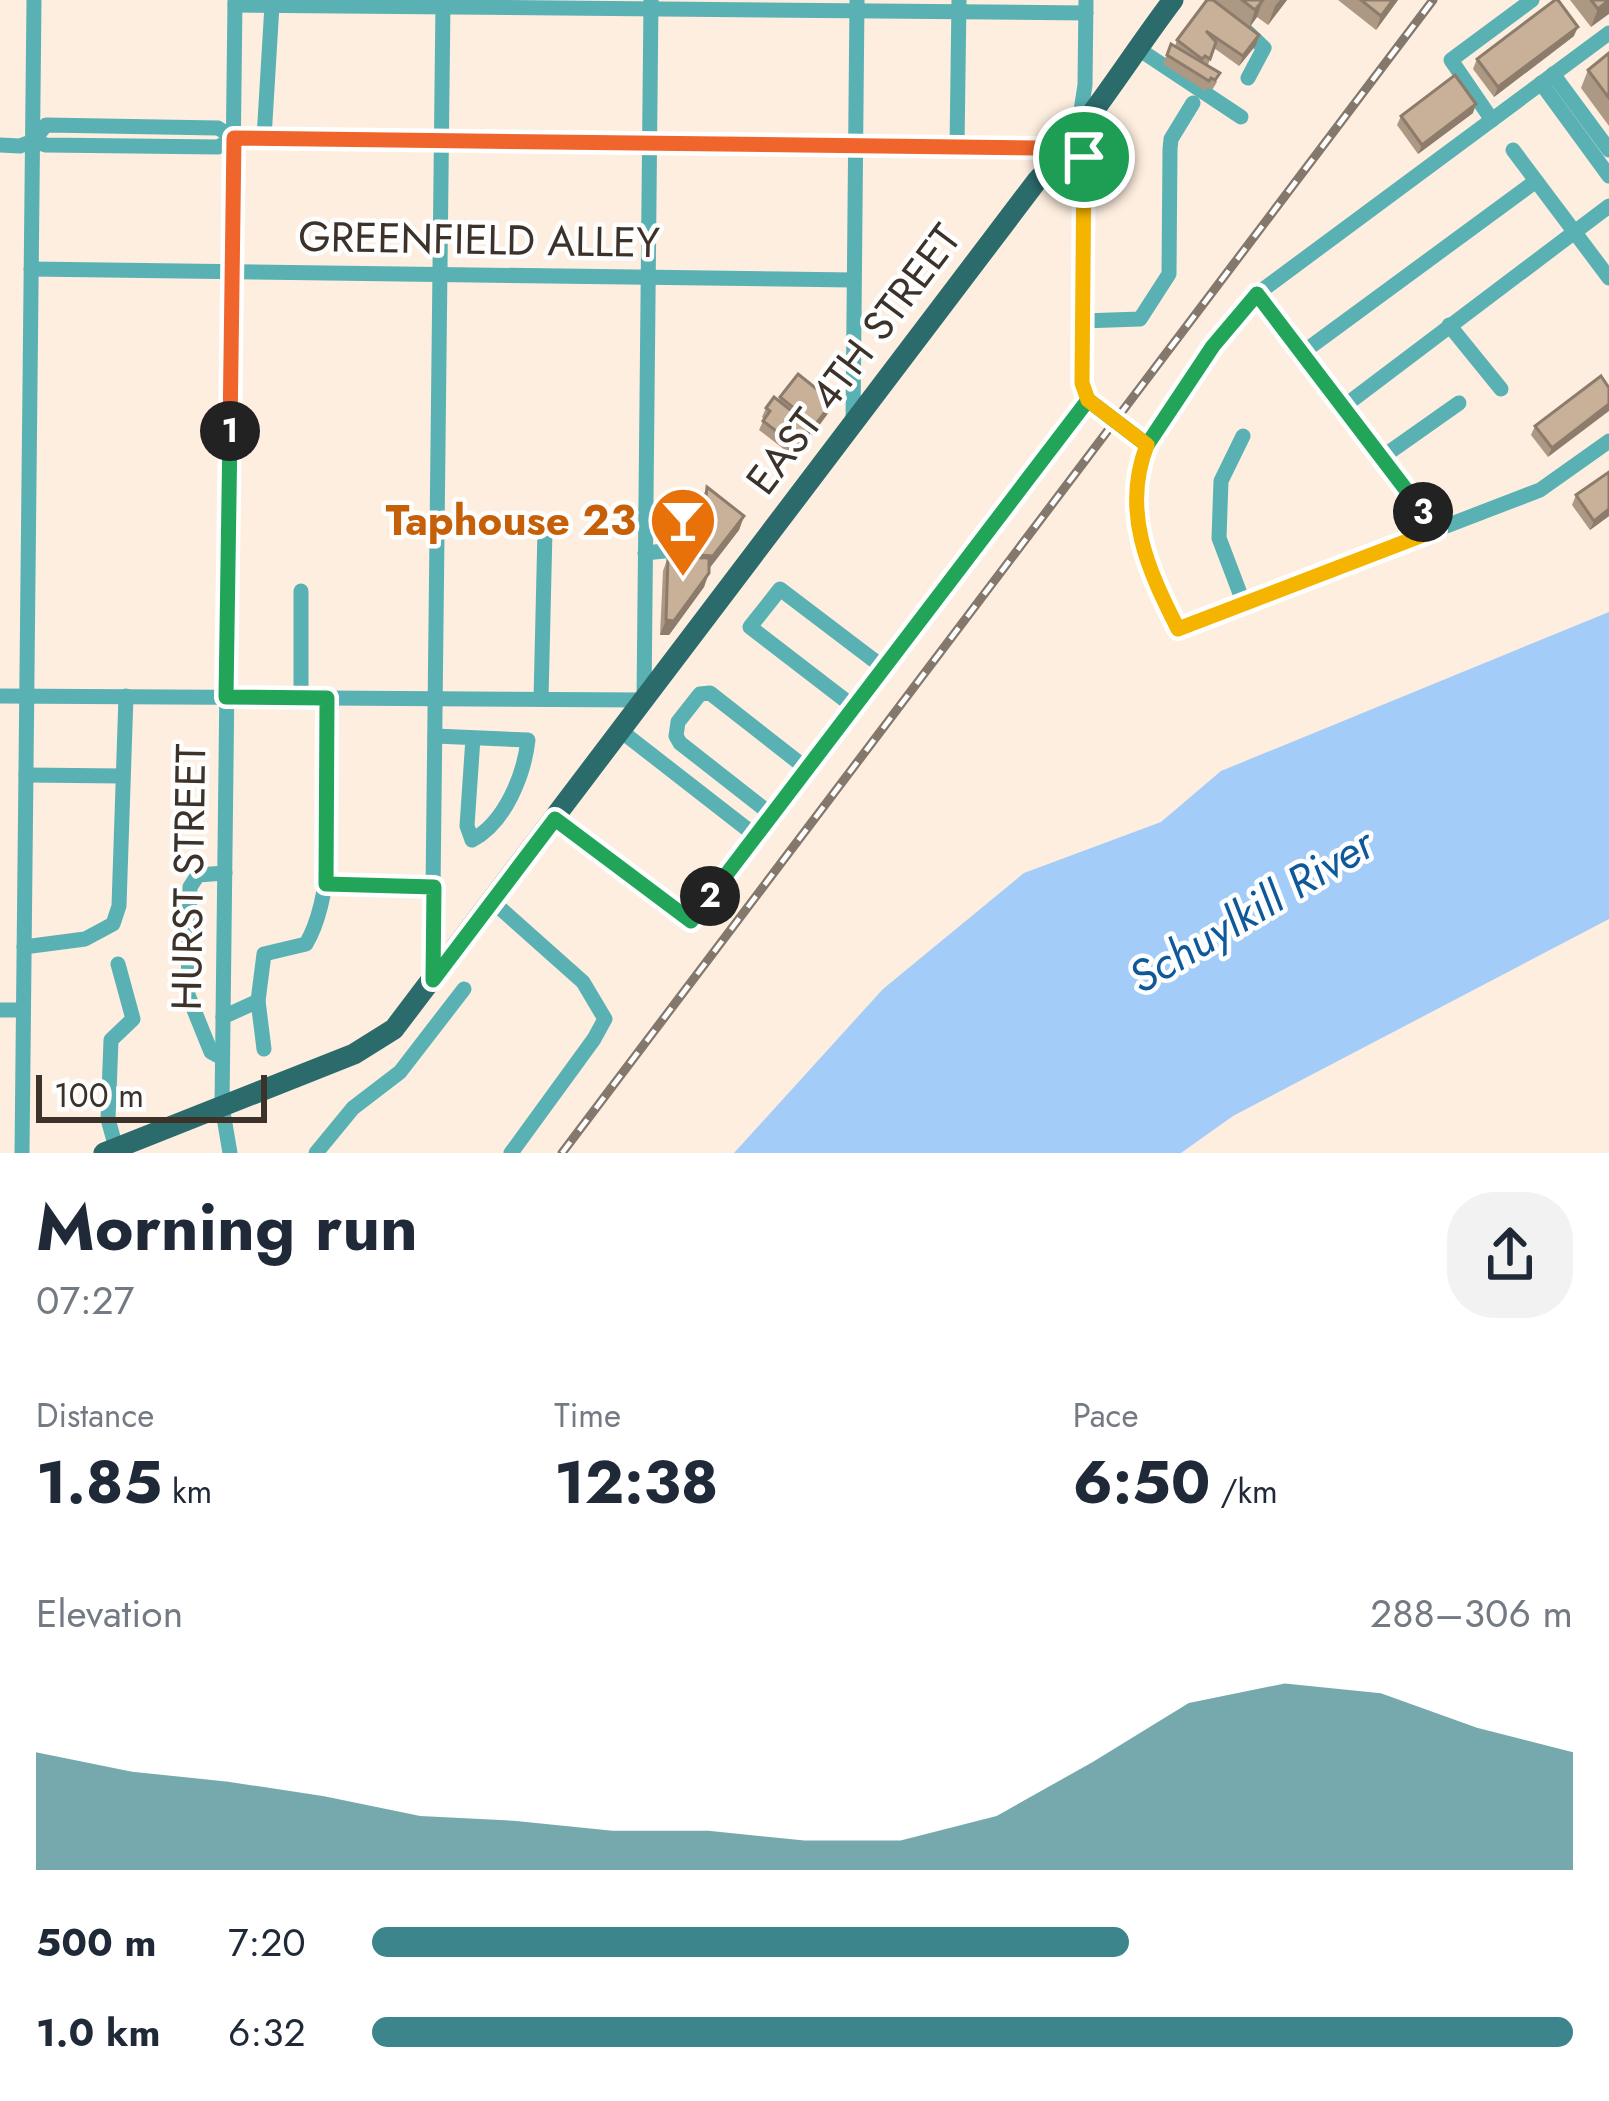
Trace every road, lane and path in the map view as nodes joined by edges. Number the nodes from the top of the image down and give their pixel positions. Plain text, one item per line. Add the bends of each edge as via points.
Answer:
1 (34, 0) edge
2 (1173, 0) edge
3 (1532, 0) edge
4 (236, 2) edge
5 (443, 3) edge
6 (548, 4) edge
7 (650, 4) edge
8 (272, 5) junction
9 (753, 5) edge
10 (857, 6) edge
11 (959, 6) edge
12 (1086, 7) edge
13 (1226, 15) edge
14 (1609, 33) edge
15 (1137, 48) junction
16 (1248, 78) dead end
17 (1547, 79) junction
18 (1193, 104) dead end
19 (1241, 117) dead end
20 (1492, 120) junction
21 (1077, 137) junction
22 (234, 138) junction
23 (264, 138) junction
24 (33, 140) junction
25 (442, 140) junction
26 (649, 143) junction
27 (0, 145) edge
28 (856, 146) junction
29 (957, 147) junction
30 (1513, 150) dead end
31 (1609, 150) edge
32 (1609, 176) edge
33 (1536, 181) junction
34 (1609, 206) edge
35 (1574, 232) junction
36 (31, 269) junction
37 (232, 272) junction
38 (440, 274) junction
39 (648, 277) junction
40 (1609, 278) edge
41 (854, 280) junction
42 (1257, 294) junction
43 (1082, 321) junction
44 (1449, 325) junction
45 (1302, 353) junction
46 (1501, 389) dead end
47 (1088, 400) junction
48 (1459, 403) dead end
49 (1342, 407) junction
50 (853, 424) junction
51 (1243, 436) dead end
52 (1609, 441) edge
53 (1147, 445) junction
54 (1382, 458) junction
55 (646, 510) junction
56 (545, 530) dead end
57 (1436, 530) junction
58 (645, 553) junction
59 (301, 590) dead end
60 (1244, 604) junction
61 (884, 668) junction
62 (27, 695) junction
63 (126, 695) junction
64 (0, 696) edge
65 (226, 697) junction
66 (301, 697) junction
67 (327, 698) junction
68 (435, 698) junction
69 (541, 699) junction
70 (644, 700) junction
71 (854, 707) junction
72 (621, 731) junction
73 (435, 736) junction
74 (473, 738) junction
75 (807, 769) junction
76 (26, 775) junction
77 (122, 776) junction
78 (772, 815) junction
79 (555, 819) junction
80 (756, 836) junction
81 (224, 873) junction
82 (326, 884) junction
83 (434, 887) junction
84 (492, 901) junction
85 (24, 947) junction
86 (118, 964) dead end
87 (433, 980) junction
88 (464, 989) dead end
89 (257, 1001) junction
90 (0, 1010) edge
91 (23, 1010) junction
92 (223, 1016) junction
93 (264, 1049) dead end
94 (222, 1058) junction
95 (222, 1106) junction
96 (110, 1150) edge
97 (22, 1153) edge
98 (230, 1153) edge
99 (316, 1153) edge
100 (512, 1153) edge

1 - 24 street
2 - 15 main road, EAST 4TH STREET
3 - 20 street via 1451,60
4 - 8 street
4 - 22 street, HURST STREET
5 - 6 street
5 - 8 street
5 - 25 street
6 - 7 street
7 - 9 street
7 - 26 street
8 - 23 street
9 - 10 street
10 - 11 street
10 - 28 street
11 - 12 street
11 - 29 street
12 - 21 street
13 - 16 street via 1263,45
14 - 17 street
15 - 19 street
15 - 21 main road, EAST 4TH STREET
17 - 20 street
17 - 31 street
17 - 32 street
18 - 43 street via 1171,139 1169,274 1140,319
20 - 42 street
21 - 29 street via 1039,148
21 - 43 street via 1084,157
21 - 50 main road, EAST 4TH STREET
22 - 23 street
22 - 24 street via 218,147
22 - 37 street, HURST STREET
23 - 25 street
24 - 27 street
24 - 36 street
25 - 26 street
25 - 38 street
26 - 28 street
26 - 39 street
28 - 29 street
28 - 41 street
30 - 33 street
33 - 35 street
33 - 45 street
34 - 35 street
35 - 40 street
35 - 44 street
36 - 37 street, GREENFIELD ALLEY
36 - 62 street
37 - 38 street, GREENFIELD ALLEY
37 - 65 street, HURST STREET
38 - 39 street, GREENFIELD ALLEY
38 - 68 street
39 - 41 street, GREENFIELD ALLEY
39 - 55 street
41 - 50 street
42 - 45 street
42 - 53 street
43 - 47 street
44 - 46 street
44 - 49 street
45 - 49 street
47 - 53 street
47 - 61 street
48 - 54 street
49 - 54 street
50 - 70 main road, EAST 4TH STREET
51 - 60 street via 1222,481 1219,538
52 - 57 street via 1540,490
53 - 60 street via 1136,523 1178,629
54 - 57 street
55 - 58 street
55 - 58 street via 670,511 680,521 674,550
56 - 69 street
57 - 60 street
58 - 70 street
59 - 66 street
61 - 71 street
61 - 71 street via 780,589 750,627
62 - 63 street
62 - 64 street
62 - 76 street
63 - 65 street
63 - 77 street
65 - 66 street
65 - 81 street, HURST STREET
66 - 67 street
67 - 68 street
67 - 82 street
68 - 69 street
68 - 73 street
69 - 70 street
70 - 72 main road, EAST 4TH STREET
71 - 75 street
72 - 79 main road, EAST 4TH STREET
72 - 80 street
73 - 74 street
73 - 83 street
74 - 74 street via 528,740 524,775 472,841
75 - 78 street
75 - 78 street via 710,693 689,708 676,729 680,743
76 - 77 street
76 - 85 street
77 - 85 street via 113,925
78 - 80 street
79 - 80 street via 691,921
79 - 84 main road, EAST 4TH STREET
81 - 92 street, HURST STREET
81 - 94 street via 198,875 190,887 188,995 211,1052
82 - 83 street
82 - 89 street via 307,944 264,954
83 - 87 street
84 - 87 main road, EAST 4TH STREET
84 - 100 street via 583,982 604,1019
85 - 91 street
86 - 96 street via 133,1019 111,1040
87 - 95 main road, EAST 4TH STREET via 382,1039
88 - 99 street via 400,1072 353,1108
89 - 92 street
89 - 93 street
90 - 91 street
91 - 97 street
92 - 94 street, HURST STREET
94 - 95 street, HURST STREET
95 - 96 main road, EAST 4TH STREET
95 - 98 street, HURST STREET

